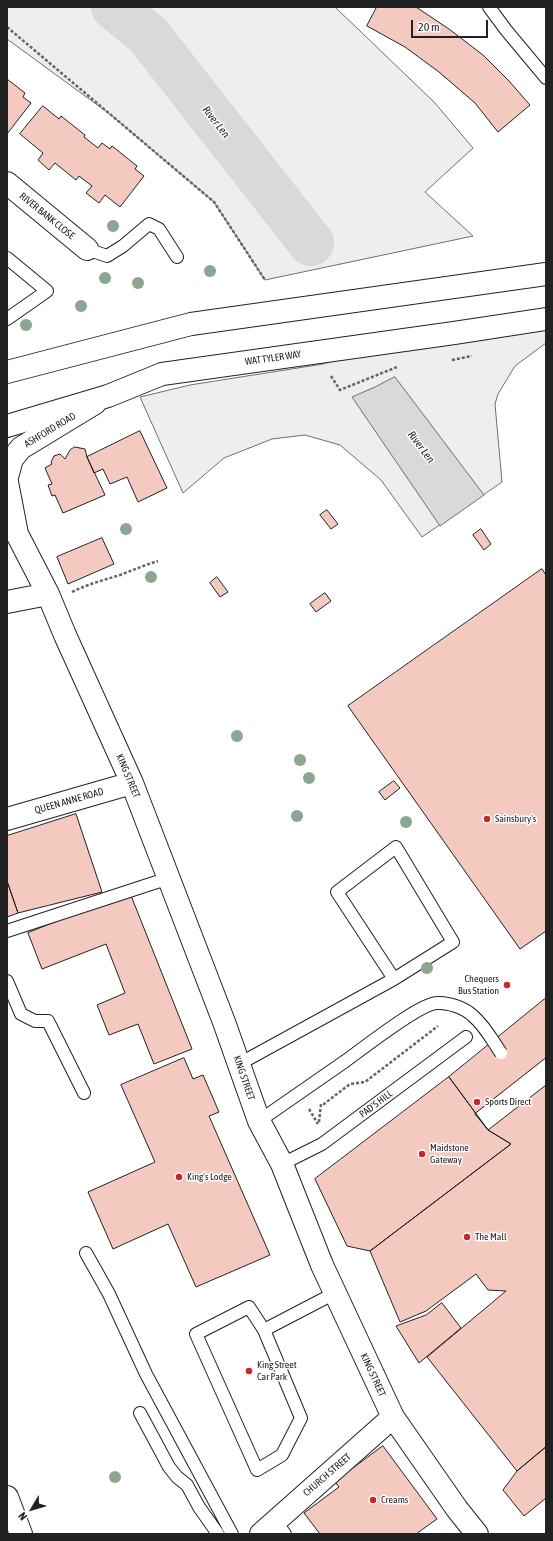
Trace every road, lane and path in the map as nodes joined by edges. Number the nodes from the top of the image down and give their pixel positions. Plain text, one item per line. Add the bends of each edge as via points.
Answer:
1 (489, 7) edge
2 (7, 27) edge
3 (546, 78) edge
4 (7, 183) edge
5 (87, 249) joint
6 (177, 257) dead end
7 (7, 258) edge
8 (546, 274) edge
9 (265, 280) dead end
10 (546, 319) edge
11 (7, 320) edge
12 (475, 356) dead end
13 (444, 361) dead end
14 (398, 367) dead end
15 (7, 372) edge
16 (330, 376) dead end
17 (108, 396) junction
18 (7, 426) edge
19 (7, 477) edge
20 (8, 492) edge
21 (12, 529) edge
22 (158, 561) dead end
23 (50, 598) junction
24 (7, 602) edge
25 (132, 783) junction
26 (7, 819) edge
27 (169, 878) junction
28 (7, 931) edge
29 (394, 979) junction
30 (7, 981) edge
31 (438, 1026) dead end
32 (466, 1037) dead end
33 (500, 1053) dead end
34 (239, 1064) junction
35 (84, 1092) dead end
36 (259, 1120) junction
37 (319, 1124) dead end
38 (282, 1164) junction
39 (86, 1254) dead end
40 (335, 1293) junction
41 (264, 1330) junction
42 (140, 1413) dead end
43 (393, 1417) junction
44 (7, 1497) edge
45 (274, 1530) edge
46 (21, 1534) edge
47 (218, 1534) edge
48 (232, 1534) edge
49 (476, 1534) edge

1 - 3 lane
2 - 9 path via 214,202
4 - 5 main road, RIVER BANK CLOSE
5 - 6 lane via 106,256 123,246 149,224 159,229
7 - 11 lane via 47,291
8 - 15 main road via 191,324
10 - 17 main road, WAT TYLER WAY via 162,374
12 - 13 path
14 - 16 path via 340,390
17 - 18 main road, WAT TYLER WAY
17 - 19 main road, ASHFORD ROAD via 21,448 12,459
20 - 21 main road
21 - 23 main road
22 - 23 path
23 - 24 main road
23 - 25 main road, KING STREET
25 - 26 main road, QUEEN ANNE ROAD
25 - 27 main road, KING STREET
27 - 28 lane
27 - 34 main road, KING STREET
29 - 29 lane via 453,942 396,847 337,892
29 - 34 lane
30 - 35 lane via 21,1014 35,1021 48,1021
31 - 37 path via 365,1082 350,1084 321,1104
32 - 38 lane, PAD'S HILL via 322,1144
33 - 36 lane, bridge via 473,1015 453,1006 436,1003 418,1010
34 - 36 main road, KING STREET
36 - 38 main road, KING STREET
38 - 40 main road, KING STREET
39 - 48 lane via 109,1294 146,1374
40 - 41 lane
40 - 43 main road, KING STREET
41 - 41 lane via 301,1418 282,1455 257,1470 196,1334 249,1307
42 - 47 lane via 169,1467 187,1484 199,1508
43 - 45 main road, CHURCH STREET
43 - 49 main road, KING STREET
44 - 46 main road

